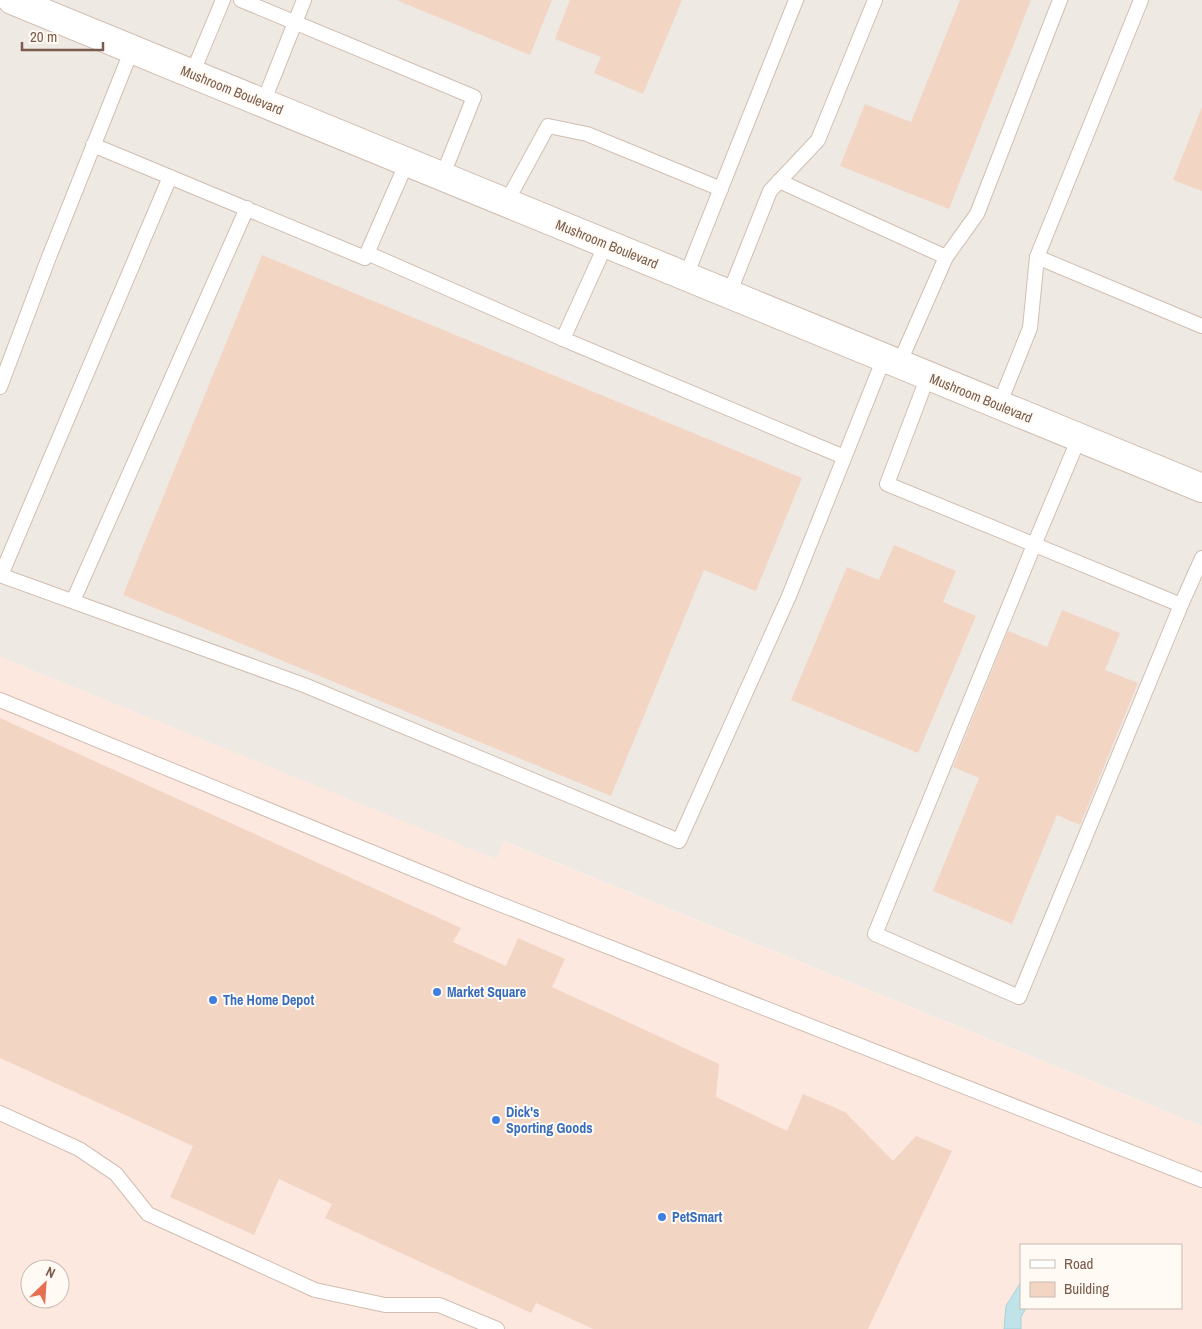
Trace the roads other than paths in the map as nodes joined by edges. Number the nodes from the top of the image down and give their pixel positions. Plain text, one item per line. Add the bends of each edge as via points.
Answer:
1 (222, 0) edge
2 (241, 0) edge
3 (304, 0) edge
4 (796, 0) edge
5 (875, 0) edge
6 (1060, 0) edge
7 (1141, 0) edge
8 (22, 2) edge
9 (295, 22) junction
10 (132, 49) junction
11 (192, 74) junction
12 (263, 103) junction
13 (93, 145) junction
14 (407, 162) junction
15 (170, 176) junction
16 (442, 176) junction
17 (779, 180) junction
18 (720, 189) junction
19 (506, 203) junction
20 (247, 208) junction
21 (606, 244) junction
22 (367, 253) junction
23 (946, 257) junction
24 (1037, 257) junction
25 (686, 276) junction
26 (729, 294) junction
27 (1202, 326) edge
28 (563, 339) junction
29 (891, 361) junction
30 (928, 376) junction
31 (0, 387) edge
32 (999, 405) junction
33 (1079, 438) junction
34 (844, 457) junction
35 (1202, 488) edge
36 (1034, 545) junction
37 (1202, 558) edge
38 (1, 575) edge
39 (73, 601) junction
40 (1181, 605) junction
41 (0, 700) edge
42 (0, 1113) edge
43 (1202, 1180) edge
44 (497, 1329) edge

1 - 11 lane
2 - 9 lane
3 - 9 lane
4 - 18 lane
5 - 17 lane via 818,140
6 - 23 lane via 976,214
7 - 24 lane
8 - 10 street, Mushroom Boulevard
9 - 12 lane
9 - 16 lane via 474,97
10 - 11 street, Mushroom Boulevard
10 - 13 lane
11 - 12 street, Mushroom Boulevard
12 - 14 street, Mushroom Boulevard
13 - 15 lane
13 - 31 lane
14 - 16 street, Mushroom Boulevard
14 - 22 lane
15 - 20 lane
15 - 38 lane
16 - 19 street, Mushroom Boulevard
17 - 23 lane
17 - 26 lane via 770,191
18 - 19 lane via 587,134 548,126
18 - 25 lane
19 - 21 street, Mushroom Boulevard
20 - 22 lane via 365,258
20 - 39 lane
21 - 25 street, Mushroom Boulevard
21 - 28 lane
22 - 28 lane
23 - 29 lane
24 - 27 lane
24 - 32 lane via 1030,328
25 - 26 street, Mushroom Boulevard
26 - 29 street, Mushroom Boulevard
28 - 34 lane
29 - 30 street, Mushroom Boulevard
29 - 34 lane
30 - 32 street, Mushroom Boulevard
30 - 36 lane via 887,484
32 - 33 street, Mushroom Boulevard
33 - 35 street, Mushroom Boulevard
33 - 36 lane
34 - 39 lane via 789,596 679,841 304,685
36 - 40 lane
36 - 40 lane via 876,934 1019,997
37 - 40 lane
38 - 39 lane
41 - 43 lane via 469,892
42 - 44 lane via 80,1149 116,1174 148,1214 315,1290 385,1305 439,1305

